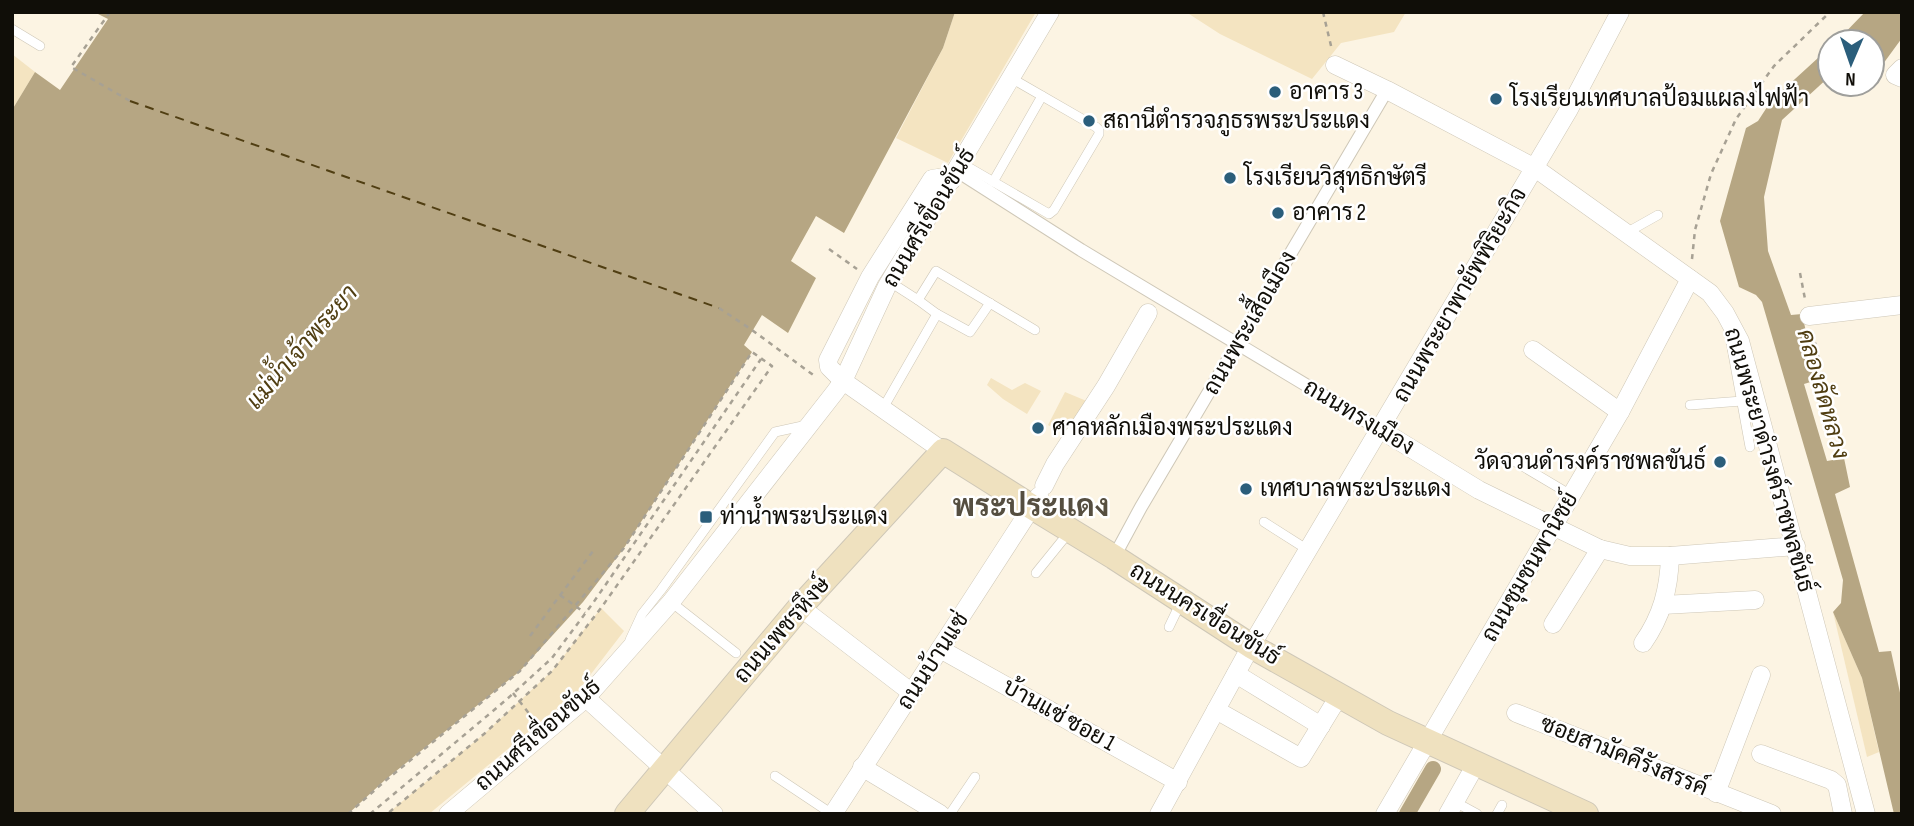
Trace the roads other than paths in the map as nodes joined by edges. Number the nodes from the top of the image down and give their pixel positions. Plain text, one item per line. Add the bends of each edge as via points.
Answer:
1 (1050, 12) edge
2 (1620, 12) edge
3 (12, 29) edge
4 (40, 46) dead end
5 (1335, 65) road end
6 (1902, 68) edge
7 (1011, 78) junction
8 (1902, 78) edge
9 (1387, 90) junction
10 (1042, 96) junction
11 (1535, 168) junction
12 (956, 172) junction
13 (993, 182) junction
14 (1658, 215) dead end
15 (1626, 233) junction
16 (1690, 279) junction
17 (890, 282) junction
18 (918, 300) junction
19 (990, 303) junction
20 (1902, 305) edge
21 (1148, 313) dead end
22 (1725, 313) junction
23 (937, 314) junction
24 (1809, 316) dead end
25 (1035, 330) dead end
26 (1237, 344) junction
27 (1533, 350) dead end
28 (839, 386) junction
29 (1742, 401) junction
30 (1690, 405) dead end
31 (883, 410) junction
32 (1620, 412) junction
33 (809, 424) junction
34 (1381, 430) junction
35 (1750, 447) dead end
36 (943, 451) junction
37 (1507, 457) dead end
38 (1572, 495) junction
39 (1038, 496) junction
40 (716, 513) junction
41 (1264, 522) dead end
42 (730, 525) junction
43 (1554, 525) junction
44 (1071, 530) junction
45 (1796, 546) junction
46 (1600, 549) junction
47 (1308, 550) junction
48 (1670, 556) junction
49 (1114, 557) junction
50 (1036, 573) dead end
51 (1755, 600) dead end
52 (1181, 601) junction
53 (671, 602) junction
54 (1663, 605) junction
55 (800, 607) junction
56 (1553, 624) dead end
57 (1169, 627) dead end
58 (1643, 643) dead end
59 (1251, 646) junction
60 (940, 649) junction
61 (624, 653) junction
62 (736, 653) dead end
63 (1236, 674) junction
64 (1761, 675) dead end
65 (912, 693) junction
66 (1339, 696) junction
67 (586, 698) junction
68 (1216, 710) junction
69 (1516, 713) dead end
70 (1321, 726) junction
71 (1426, 742) junction
72 (1761, 754) dead end
73 (1476, 764) junction
74 (862, 767) junction
75 (664, 769) junction
76 (775, 776) dead end
77 (975, 777) dead end
78 (1178, 782) junction
79 (1723, 802) edge
80 (1451, 808) edge
81 (1575, 812) edge
82 (448, 814) edge
83 (627, 814) edge
84 (714, 814) edge
85 (833, 814) edge
86 (940, 814) edge
87 (950, 814) edge
88 (1159, 814) edge
89 (1385, 814) edge
90 (1477, 814) edge
91 (1772, 814) edge
92 (1843, 814) edge
93 (1866, 814) edge

1 - 7 street, ถนนศรีเขื่อนขันธ์
2 - 11 street, ถนนพระยาพายัพพิริยะกิจ
3 - 4 lane
5 - 9 street, ถนนพระยาดำรงค์ราชพลขันธ์
6 - 8 street via 1895,75
7 - 10 lane
7 - 12 street, ถนนศรีเขื่อนขันธ์
9 - 11 street, ถนนพระยาดำรงค์ราชพลขันธ์
9 - 26 street, ถนนพระเสื้อเมือง
10 - 13 lane
10 - 13 lane via 1096,127 1099,134 1052,213
11 - 15 street, ถนนพระยาดำรงค์ราชพลขันธ์
11 - 34 street, ถนนพระยาพายัพพิริยะกิจ
12 - 13 lane
12 - 17 street, ถนนศรีเขื่อนขันธ์
12 - 26 street, ถนนทรงเมือง
12 - 28 street via 932,179 870,277 828,360
14 - 15 lane
15 - 16 street, ถนนพระยาดำรงค์ราชพลขันธ์
16 - 22 street, ถนนพระยาดำรงค์ราชพลขันธ์ via 1710,293
16 - 32 street, ถนนชุมชนพานิชย์
17 - 18 lane
17 - 28 street, ถนนศรีเขื่อนขันธ์
18 - 19 lane via 936,271
18 - 23 lane
19 - 23 lane via 970,332
19 - 25 lane
20 - 24 street
21 - 39 street, ถนนบ้านแซ่
22 - 29 lane
22 - 45 street, ถนนพระยาดำรงค์ราชพลขันธ์ via 1740,341
23 - 31 lane
26 - 34 street, ถนนทรงเมือง
26 - 49 street, ถนนพระเสื้อเมือง
27 - 32 street
28 - 31 street, ถนนนครเขื่อนขันธ์
28 - 33 street, ถนนศรีเขื่อนขันธ์
29 - 30 lane
29 - 35 lane
31 - 36 street, ถนนนครเขื่อนขันธ์
32 - 38 street, ถนนชุมชนพานิชย์
33 - 40 lane, ถนนศรีเขื่อนขันธ์ via 775,432
33 - 42 street, ถนนศรีเขื่อนขันธ์
34 - 43 street, ถนนทรงเมือง via 1479,490
34 - 47 street, ถนนพระยาพายัพพิริยะกิจ
36 - 39 main road, ถนนนครเขื่อนขันธ์
36 - 55 main road, ถนนเพชรหึงษ์
37 - 38 lane
38 - 43 street, ถนนชุมชนพานิชย์
39 - 44 main road, ถนนนครเขื่อนขันธ์
39 - 60 street, ถนนบ้านแซ่
40 - 42 lane
40 - 61 lane, ถนนศรีเขื่อนขันธ์ via 642,614
41 - 47 lane
42 - 53 street, ถนนศรีเขื่อนขันธ์
43 - 46 street, ถนนทรงเมือง
43 - 71 street, ถนนชุมชนพานิชย์
44 - 49 main road, ถนนนครเขื่อนขันธ์
44 - 50 lane
45 - 48 street, ถนนทรงเมือง
45 - 93 street, ถนนพระยาดำรงค์ราชพลขันธ์
46 - 48 street, ถนนทรงเมือง via 1630,556
46 - 56 street
47 - 59 street, ถนนพระยาพายัพพิริยะกิจ
48 - 54 street
49 - 52 main road, ถนนนครเขื่อนขันธ์
51 - 54 street
52 - 57 lane
52 - 59 main road, ถนนนครเขื่อนขันธ์
53 - 61 street, ถนนศรีเขื่อนขันธ์
53 - 62 lane
54 - 58 street
55 - 65 street
55 - 75 main road, ถนนเพชรหึงษ์
59 - 63 street, ถนนพระยาพายัพพิริยะกิจ
59 - 66 main road, ถนนนครเขื่อนขันธ์
60 - 65 street, ถนนบ้านแซ่
60 - 78 street, บ้านแซ่ ซอย 1
61 - 67 street, ถนนศรีเขื่อนขันธ์
63 - 68 street, ถนนพระยาพายัพพิริยะกิจ
63 - 70 street
64 - 79 street
65 - 74 street, ถนนบ้านแซ่
66 - 70 street
66 - 71 main road, ถนนนครเขื่อนขันธ์
67 - 75 street
67 - 82 street, ถนนศรีเขื่อนขันธ์
68 - 70 street via 1301,758
68 - 78 street, ถนนพระยาพายัพพิริยะกิจ
69 - 79 street, ซอยสามัคคีรังสรรค์
71 - 73 main road, ถนนนครเขื่อนขันธ์
71 - 89 street, ถนนชุมชนพานิชย์
72 - 92 street via 1831,780 1837,785
73 - 80 street
73 - 81 main road, ถนนนครเขื่อนขันธ์
74 - 85 street, ถนนบ้านแซ่
74 - 86 street
75 - 83 main road, ถนนเพชรหึงษ์
75 - 84 street
76 - 85 lane
77 - 87 lane
78 - 88 street, ถนนพระยาพายัพพิริยะกิจ
79 - 91 street, ซอยสามัคคีรังสรรค์
80 - 90 lane

